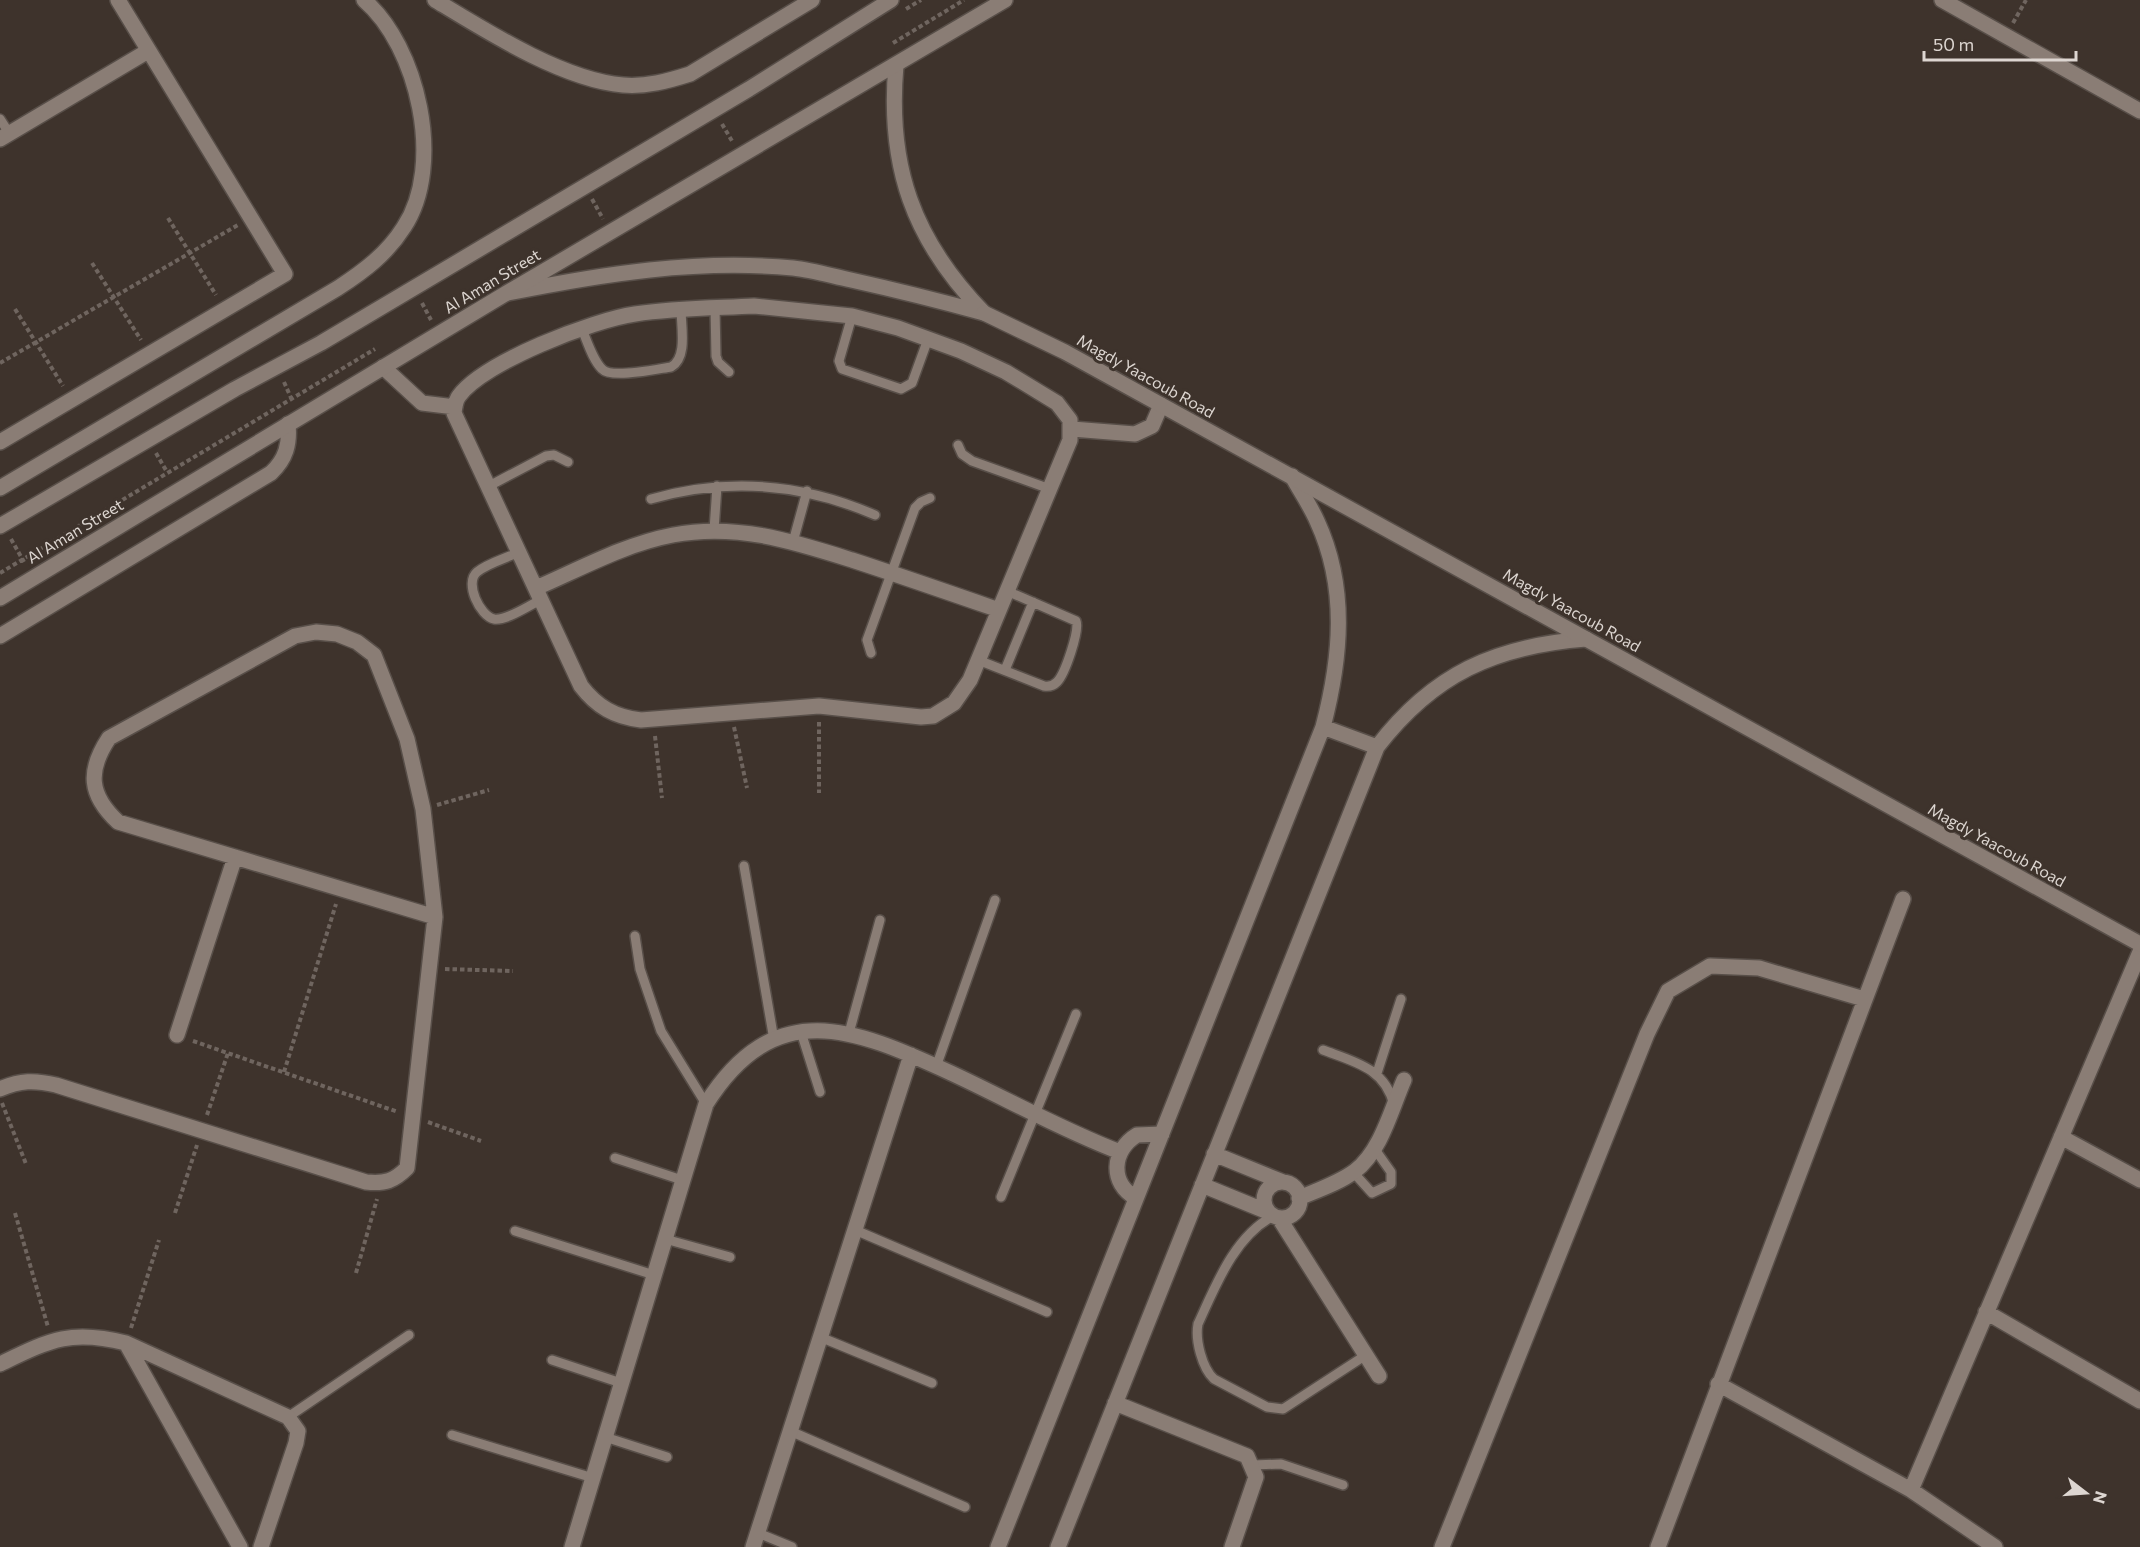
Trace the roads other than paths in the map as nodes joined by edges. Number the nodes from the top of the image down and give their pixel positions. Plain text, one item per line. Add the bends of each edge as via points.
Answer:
1 (118, 0) edge
2 (363, 0) edge
3 (435, 0) edge
4 (812, 0) edge
5 (891, 0) edge
6 (1005, 0) edge
7 (1942, 0) edge
8 (148, 51) junction
9 (896, 65) junction
10 (2140, 111) edge
11 (0, 119) edge
12 (4, 136) edge
13 (505, 294) junction
14 (715, 308) junction
15 (681, 309) junction
16 (984, 313) junction
17 (852, 316) junction
18 (581, 327) junction
19 (928, 339) junction
20 (383, 367) junction
21 (729, 372) dead end
22 (1161, 405) junction
23 (455, 407) junction
24 (294, 421) junction
25 (1072, 429) junction
26 (0, 442) edge
27 (958, 445) dead end
28 (568, 462) dead end
29 (1292, 477) junction
30 (489, 486) junction
31 (717, 486) junction
32 (0, 488) edge
33 (1050, 489) junction
34 (807, 491) junction
35 (930, 498) dead end
36 (651, 499) dead end
37 (875, 515) dead end
38 (2, 525) edge
39 (714, 530) junction
40 (793, 542) junction
41 (519, 552) junction
42 (892, 573) junction
43 (1007, 591) junction
44 (539, 594) junction
45 (0, 598) edge
46 (1033, 602) junction
47 (999, 610) junction
48 (0, 636) edge
49 (1586, 639) junction
50 (871, 653) dead end
51 (978, 660) junction
52 (1005, 670) junction
53 (1323, 727) junction
54 (1377, 747) junction
55 (234, 857) junction
56 (744, 866) dead end
57 (1903, 899) dead end
58 (995, 900) dead end
59 (435, 917) junction
60 (880, 920) dead end
61 (635, 936) dead end
62 (2140, 944) edge
63 (2140, 952) edge
64 (1401, 999) dead end
65 (1864, 999) junction
66 (1076, 1014) dead end
67 (801, 1032) junction
68 (849, 1033) junction
69 (177, 1035) road end
70 (774, 1040) junction
71 (1323, 1050) dead end
72 (911, 1055) junction
73 (936, 1067) junction
74 (1377, 1072) junction
75 (1404, 1080) dead end
76 (0, 1089) edge
77 (820, 1092) dead end
78 (706, 1104) junction
79 (1394, 1105) junction
80 (1035, 1113) junction
81 (1162, 1134) junction
82 (2061, 1137) junction
83 (1374, 1148) junction
84 (1120, 1152) junction
85 (1214, 1154) junction
86 (615, 1158) dead end
87 (1353, 1172) junction
88 (682, 1180) junction
89 (2140, 1180) edge
90 (1283, 1182) junction
91 (1202, 1185) junction
92 (1001, 1197) dead end
93 (1136, 1198) junction
94 (1299, 1198) junction
95 (1274, 1215) junction
96 (855, 1230) junction
97 (515, 1231) dead end
98 (665, 1239) junction
99 (730, 1257) dead end
100 (654, 1275) junction
101 (1047, 1312) dead end
102 (1986, 1312) junction
103 (409, 1335) dead end
104 (820, 1337) junction
105 (126, 1343) junction
106 (1365, 1355) junction
107 (552, 1360) dead end
108 (0, 1364) edge
109 (1379, 1376) dead end
110 (621, 1383) junction
111 (932, 1383) dead end
112 (1718, 1384) junction
113 (2140, 1401) edge
114 (1115, 1403) junction
115 (288, 1416) junction
116 (790, 1431) junction
117 (452, 1435) dead end
118 (605, 1437) junction
119 (667, 1457) dead end
120 (1253, 1465) junction
121 (593, 1478) junction
122 (1343, 1485) dead end
123 (1911, 1490) junction
124 (966, 1506) dead end
125 (755, 1540) edge
126 (240, 1547) edge
127 (261, 1547) edge
128 (572, 1547) edge
129 (792, 1547) edge
130 (998, 1547) edge
131 (1058, 1547) edge
132 (1232, 1547) edge
133 (1442, 1547) edge
134 (1658, 1547) edge
135 (1995, 1547) edge

1 - 8 street
2 - 32 street via 388,27 402,51 419,104 425,146 419,190 406,226 377,262 338,288
3 - 4 street via 540,58 581,76 624,86 669,81 690,74
5 - 38 street, Al Aman Street via 414,287
6 - 9 street, Al Aman Street
7 - 10 street
8 - 12 street
8 - 26 street via 285,274
9 - 13 street, Al Aman Street
9 - 16 street, Magdy Yaacoub Road via 894,133 909,200 939,261
11 - 12 lane
13 - 16 street, Magdy Yaacoub Road via 600,275 731,265 795,268
13 - 20 street, Al Aman Street
14 - 15 street
14 - 17 street via 793,309
14 - 21 lane via 716,356
15 - 18 street via 634,314
15 - 18 lane via 681,354 671,367 606,372
16 - 22 street, Magdy Yaacoub Road
17 - 19 street
17 - 19 lane via 839,361 842,369 901,389 912,383
18 - 23 street via 492,370 460,394
19 - 25 street via 1006,372 1057,403
20 - 23 street via 422,403
20 - 24 street, Al Aman Street
22 - 25 street via 1152,426 1135,434
22 - 29 street, Magdy Yaacoub Road
23 - 30 street via 454,413
24 - 45 street, Al Aman Street
24 - 48 street via 288,447 271,473
25 - 33 street
27 - 33 lane via 972,461
28 - 30 lane via 554,455 546,456
29 - 49 street, Magdy Yaacoub Road
29 - 53 street via 1317,522 1333,572 1340,624 1336,676
30 - 41 street
31 - 34 lane via 762,485
31 - 36 lane
31 - 39 lane
33 - 43 street
34 - 37 lane
34 - 40 lane
35 - 42 lane via 915,508
39 - 40 street via 767,535
39 - 44 street via 672,535 631,547
40 - 42 street
41 - 44 street
41 - 44 lane via 477,572 473,591 484,613 493,619 503,617
42 - 47 street
42 - 50 lane via 867,639
43 - 46 lane
43 - 47 street
44 - 51 street via 588,696 617,716 641,720 819,706 933,716 961,696
46 - 52 lane
46 - 52 lane via 1071,617 1078,626 1059,680 1050,687 1044,686
47 - 51 street
49 - 54 street via 1514,649 1466,668 1430,690 1399,718
49 - 62 street, Magdy Yaacoub Road
51 - 52 lane
53 - 54 street
53 - 81 street
54 - 85 street
55 - 59 street
55 - 59 street via 118,822 104,809 96,792 98,754 109,738 295,636 337,634 374,655 407,739 423,809
55 - 69 street
56 - 70 lane
57 - 65 street
58 - 73 lane
59 - 76 street via 407,1168 396,1179 381,1184 366,1182 36,1080
60 - 68 lane
61 - 78 lane via 643,979 661,1031
63 - 82 street
64 - 74 lane
65 - 112 street
65 - 133 street via 1759,968 1710,966 1668,991 1647,1034
66 - 80 lane
67 - 68 street
67 - 70 street
67 - 77 lane
68 - 72 street
70 - 78 street via 749,1053 724,1076
71 - 74 lane
72 - 73 street
72 - 96 street
73 - 80 street
74 - 79 lane
75 - 79 street
78 - 88 street
79 - 83 street
80 - 84 street
80 - 92 lane
81 - 84 street via 1137,1135
81 - 93 street
82 - 89 street
82 - 102 street
83 - 87 street
83 - 87 lane via 1393,1175 1391,1184 1372,1193
84 - 93 street via 1117,1175 1124,1189
85 - 90 street
85 - 91 street
86 - 88 lane
87 - 94 street
88 - 98 street
90 - 94 street via 1294,1188
90 - 95 street via 1276,1183 1264,1199
91 - 95 street
91 - 114 street
93 - 130 street
94 - 95 street via 1292,1215
95 - 106 street
95 - 106 lane via 1238,1246 1198,1324 1197,1336 1208,1373 1268,1407 1283,1408
96 - 101 lane
96 - 104 street
97 - 100 lane
98 - 99 lane
98 - 100 street
100 - 110 street
102 - 113 street
102 - 123 street
103 - 115 lane
104 - 111 lane
104 - 116 street
105 - 108 street via 87,1336 51,1340
105 - 115 street
105 - 126 street
106 - 109 street
107 - 110 lane
110 - 118 street
112 - 123 street
112 - 134 street
114 - 120 street via 1239,1451
114 - 131 street
115 - 127 street via 298,1431 296,1443
116 - 124 lane
116 - 125 street
117 - 121 lane
118 - 119 lane
118 - 121 street
120 - 122 lane via 1281,1464
120 - 132 street via 1254,1490
121 - 128 street
123 - 135 street
125 - 129 lane

